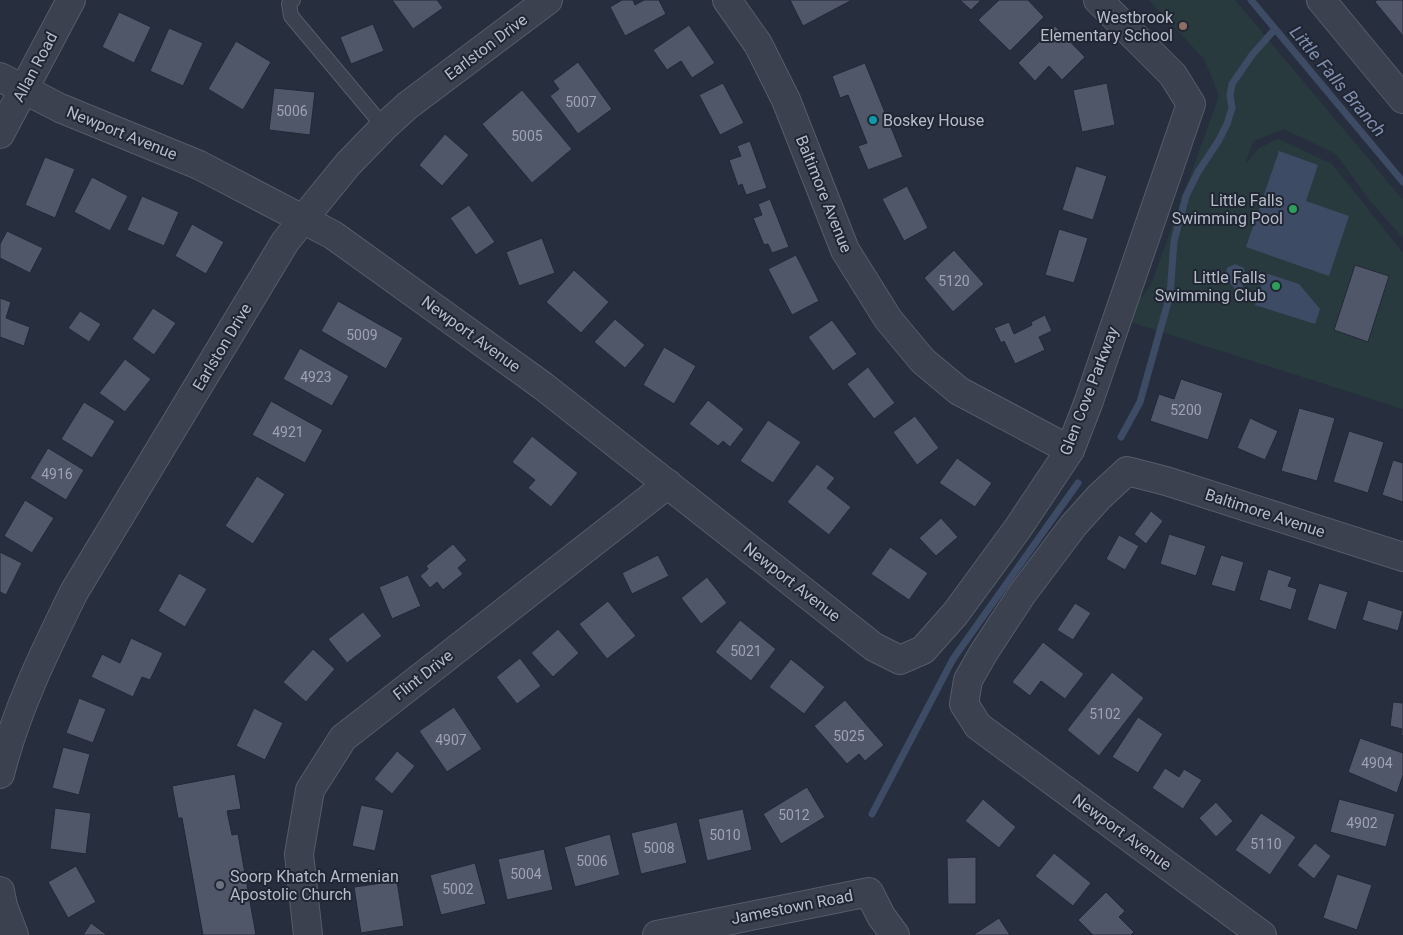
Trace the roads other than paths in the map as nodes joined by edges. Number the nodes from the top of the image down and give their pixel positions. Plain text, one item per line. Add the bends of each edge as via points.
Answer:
1 (71, 0) edge
2 (293, 0) edge
3 (548, 0) edge
4 (727, 0) edge
5 (1098, 0) edge
6 (1321, 0) edge
7 (11, 84) edge
8 (1403, 99) edge
9 (384, 127) junction
10 (0, 134) edge
11 (304, 218) junction
12 (1070, 450) junction
13 (668, 484) junction
14 (1403, 557) edge
15 (900, 660) joint
16 (964, 704) joint
17 (0, 774) edge
18 (0, 891) edge
19 (14, 935) edge
20 (308, 935) edge
21 (657, 935) edge
22 (896, 935) edge
23 (1262, 935) edge

1 - 7 street, Allan Road
2 - 9 lane via 289,4 291,16
3 - 9 street, Earlston Drive via 407,106
4 - 12 street, Baltimore Avenue via 758,44 786,100 845,250 888,319 923,361 959,391
5 - 12 street, Glen Cove Parkway via 1173,75 1191,104
6 - 8 street
7 - 10 street, Allan Road
7 - 11 street, Newport Avenue via 60,108 200,165
9 - 11 street, Earlston Drive via 348,164
11 - 13 street, Newport Avenue via 334,235 543,386
11 - 17 street, Earlston Drive via 285,242 74,592 26,696
12 - 15 street, Glen Cove Parkway via 955,614 923,650
13 - 15 street, Newport Avenue via 874,647
13 - 20 street, Flint Drive via 342,738 310,790 299,854
14 - 16 street, Baltimore Avenue via 1166,480 1127,471 1073,526 1022,594 968,680
16 - 23 street, Newport Avenue via 978,726
18 - 19 street
21 - 22 street, Jamestown Road via 869,892 881,916

